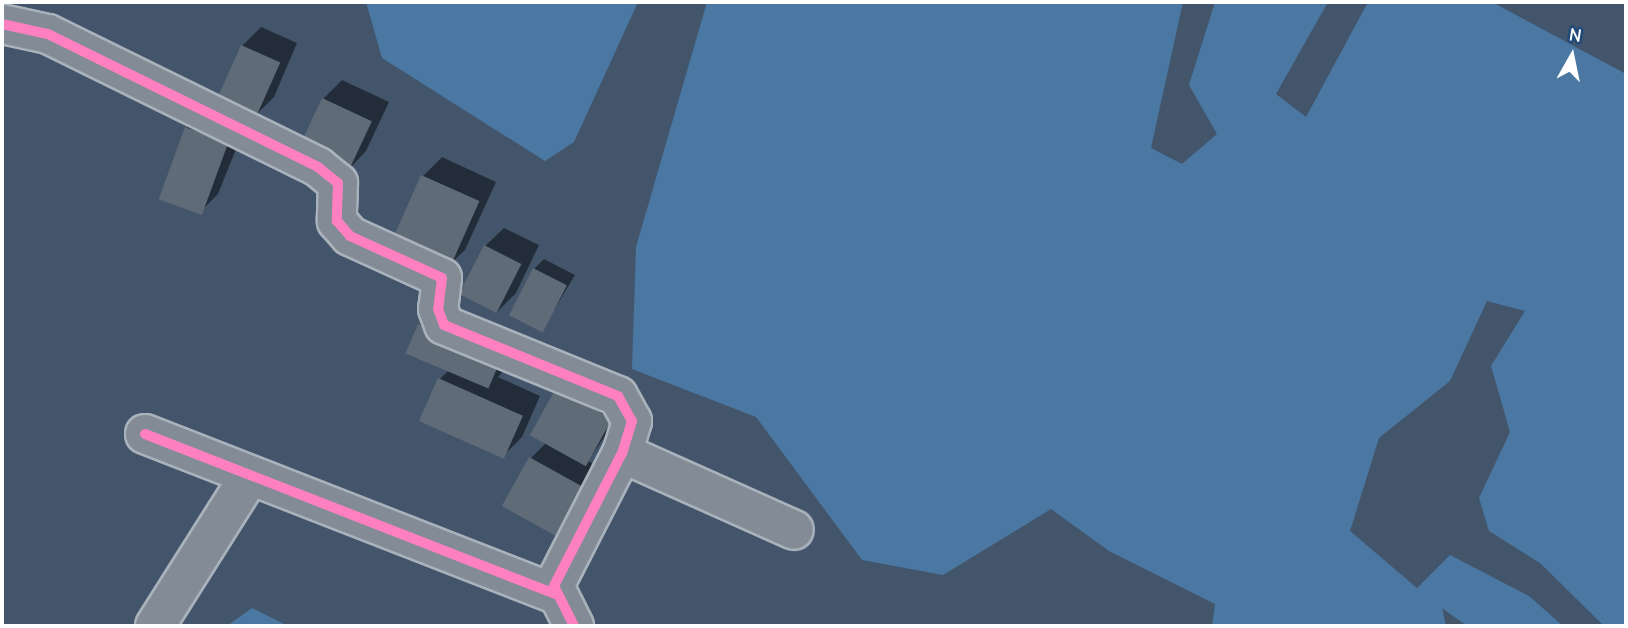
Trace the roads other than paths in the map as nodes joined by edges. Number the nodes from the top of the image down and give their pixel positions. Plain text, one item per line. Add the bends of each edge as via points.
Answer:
1 (2, 24) edge
2 (145, 433) dead end
3 (622, 453) junction
4 (248, 479) junction
5 (794, 530) dead end
6 (555, 594) junction
7 (155, 626) edge
8 (574, 626) edge

1 - 3 street via 48,34 318,167 338,183 337,221 350,236 442,278 438,309 444,325 618,396 632,421
2 - 4 street
3 - 5 street
3 - 6 street via 556,578
4 - 6 street
4 - 7 street
6 - 8 street via 573,614

